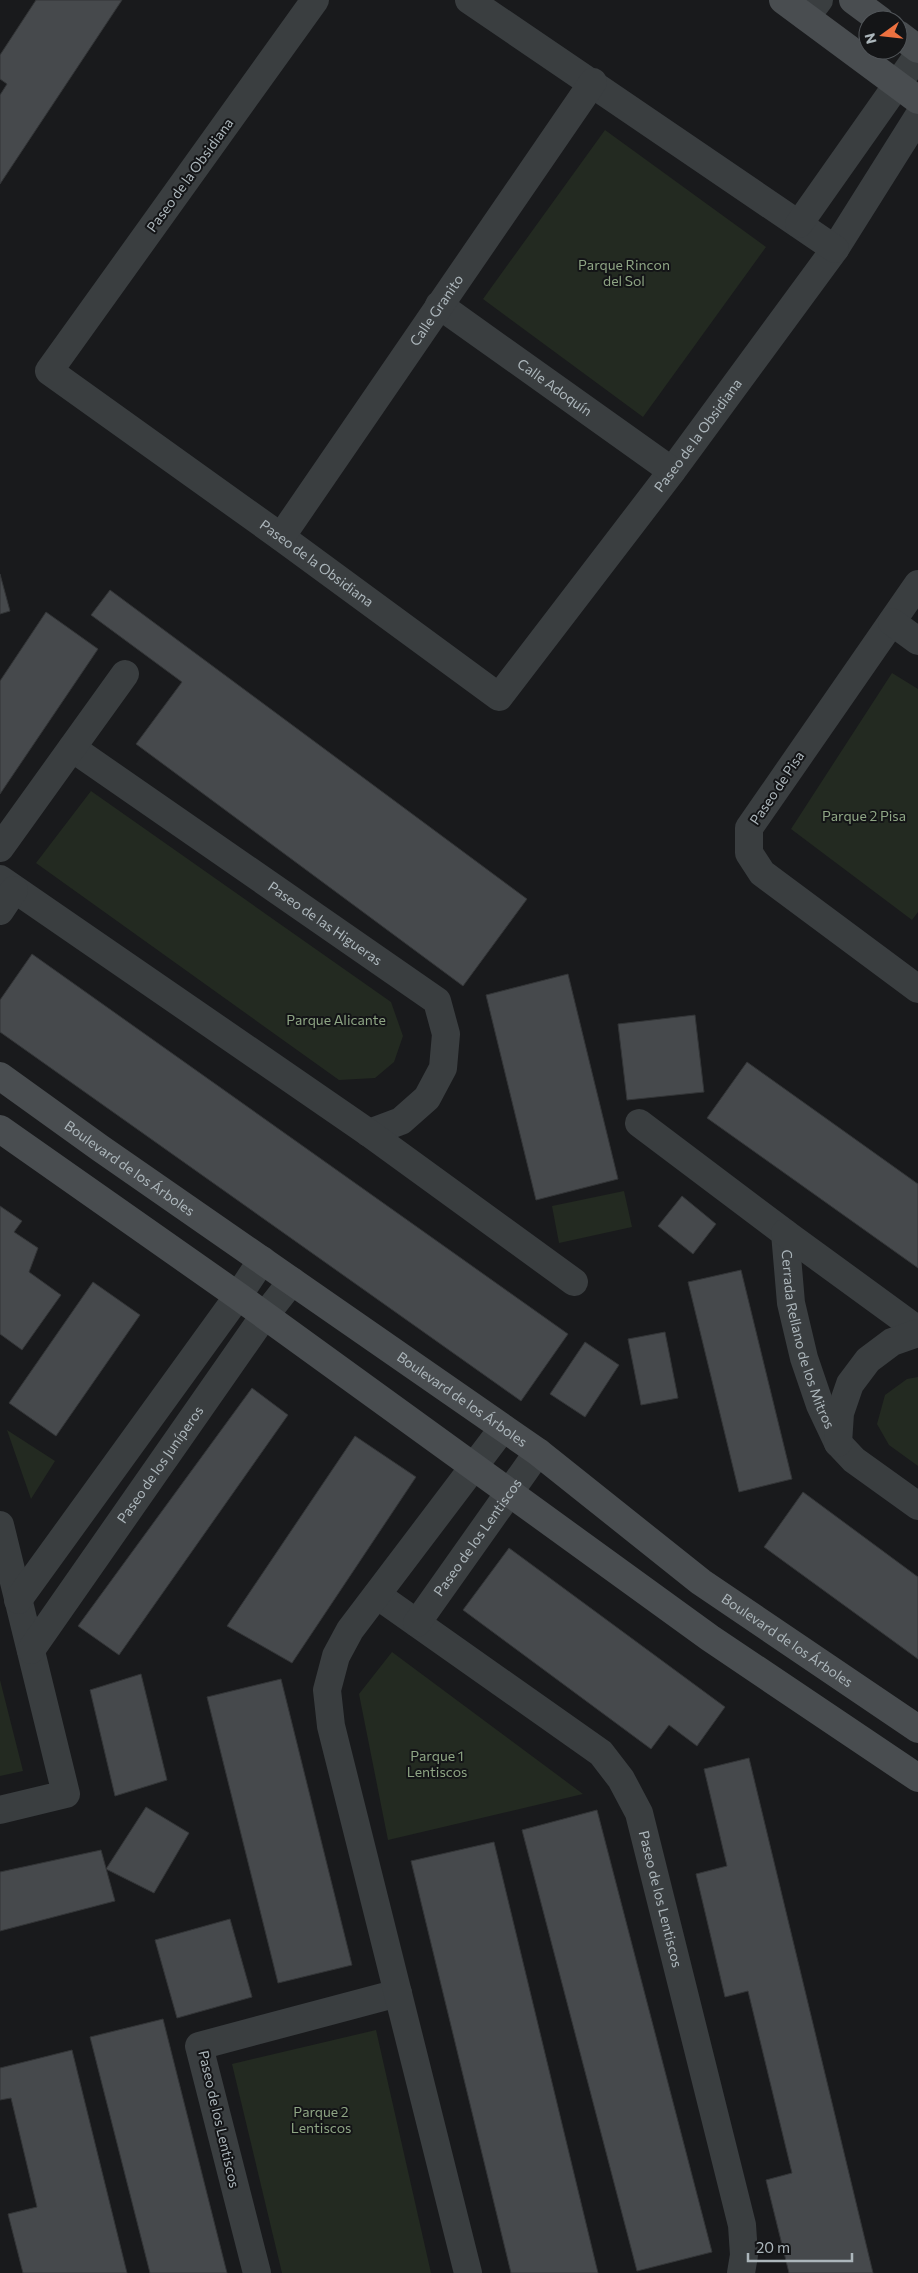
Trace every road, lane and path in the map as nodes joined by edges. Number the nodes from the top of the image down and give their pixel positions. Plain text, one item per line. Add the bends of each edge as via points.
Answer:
1 (315, 0) edge
2 (469, 0) edge
3 (783, 0) edge
4 (853, 0) edge
5 (812, 8) edge
6 (866, 10) edge
7 (918, 55) edge
8 (593, 82) junction
9 (907, 92) edge
10 (918, 117) edge
11 (799, 224) junction
12 (834, 249) junction
13 (440, 304) junction
14 (672, 471) junction
15 (281, 537) junction
16 (918, 584) edge
17 (892, 622) junction
18 (918, 641) edge
19 (125, 674) dead end
20 (72, 748) junction
21 (0, 848) edge
22 (5, 893) edge
23 (918, 989) edge
24 (0, 1076) edge
25 (638, 1123) dead end
26 (0, 1129) edge
27 (369, 1133) junction
28 (785, 1233) junction
29 (262, 1260) junction
30 (292, 1281) junction
31 (574, 1282) dead end
32 (238, 1296) junction
33 (265, 1316) junction
34 (918, 1331) edge
35 (503, 1428) junction
36 (838, 1443) junction
37 (538, 1452) junction
38 (474, 1467) junction
39 (510, 1492) junction
40 (918, 1506) edge
41 (0, 1525) edge
42 (378, 1594) junction
43 (18, 1600) junction
44 (417, 1623) junction
45 (30, 1650) junction
46 (918, 1729) edge
47 (918, 1778) edge
48 (0, 1810) edge
49 (398, 1993) junction
50 (257, 2273) edge
51 (468, 2273) edge
52 (741, 2273) edge

1 - 15 street, Paseo de la Obsidiana via 49,371
2 - 8 street
3 - 5 main road
4 - 6 main road
5 - 9 main road
7 - 9 street
8 - 11 street
8 - 13 street, Calle Granito
9 - 11 street
10 - 12 street, Paseo de la Obsidiana
11 - 12 street
12 - 14 street, Paseo de la Obsidiana
13 - 14 street, Calle Adoquín
13 - 15 street, Calle Granito
14 - 15 street, Paseo de la Obsidiana via 499,697
16 - 17 street, Paseo de Pisa
17 - 18 street
17 - 23 street, Paseo de Pisa via 750,828 749,853 762,873
19 - 20 street
20 - 21 street
20 - 27 street, Paseo de las Higueras via 437,1001 446,1034 443,1068 427,1098 401,1121
22 - 27 street
24 - 29 main road, Boulevard de los Árboles
25 - 28 street, Cerrada Rellano de los Mitros
26 - 32 main road
27 - 31 street
28 - 34 street, Cerrada Rellano de los Mitros
28 - 36 street, Cerrada Rellano de los Mitros via 791,1303 804,1358 820,1405
29 - 30 main road, Boulevard de los Árboles
29 - 32 street
30 - 33 street, Paseo de los Juníperos
30 - 35 main road, Boulevard de los Árboles
32 - 33 main road
32 - 43 street
33 - 38 main road
33 - 45 street, Paseo de los Juníperos
34 - 36 street, Cerrada Rellano de los Mitros via 892,1342 868,1360 850,1384 840,1413
35 - 37 main road, Boulevard de los Árboles
35 - 38 street
36 - 40 street, Cerrada Rellano de los Mitros via 854,1460
37 - 39 street, Paseo de los Lentiscos
37 - 46 main road, Boulevard de los Árboles via 701,1582
38 - 39 main road
38 - 42 street
39 - 44 street, Paseo de los Lentiscos
39 - 47 main road via 710,1638
41 - 43 street
42 - 44 street, Paseo de los Lentiscos
42 - 49 street via 350,1630 336,1656 327,1690 331,1726
43 - 45 street
44 - 52 street, Paseo de los Lentiscos via 601,1753 621,1779 639,1813 742,2225 744,2255
45 - 48 street via 66,1794
49 - 50 street, Paseo de los Lentiscos via 199,2046
49 - 51 street

